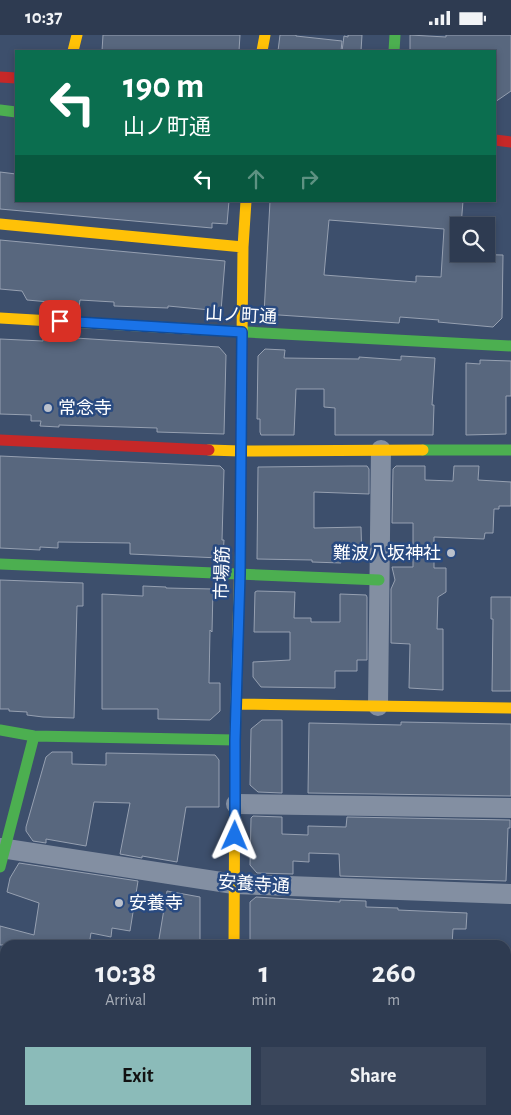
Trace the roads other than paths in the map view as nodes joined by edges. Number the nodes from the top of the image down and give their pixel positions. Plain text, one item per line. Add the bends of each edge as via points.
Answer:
1 (77, 35) edge
2 (265, 35) edge
3 (395, 35) edge
4 (73, 50) edge
5 (262, 50) edge
6 (394, 50) edge
7 (0, 77) edge
8 (15, 78) edge
9 (0, 110) edge
10 (15, 111) edge
11 (496, 140) edge
12 (511, 142) edge
13 (246, 202) edge
14 (0, 225) edge
15 (243, 247) junction
16 (0, 318) edge
17 (242, 332) junction
18 (511, 346) edge
19 (0, 440) edge
20 (382, 449) junction
21 (511, 450) edge
22 (240, 451) junction
23 (0, 564) edge
24 (240, 574) junction
25 (380, 580) junction
26 (236, 704) junction
27 (378, 706) junction
28 (511, 708) edge
29 (0, 731) edge
30 (34, 736) junction
31 (235, 740) junction
32 (236, 804) junction
33 (511, 808) edge
34 (2, 855) edge
35 (234, 885) junction
36 (511, 894) edge
37 (234, 940) edge

1 - 4 street
2 - 5 street
3 - 6 street
7 - 8 street
9 - 10 street
11 - 12 street
13 - 15 street, 市場筋
14 - 15 street
15 - 17 street, 市場筋
16 - 17 street, 山ノ町通
17 - 18 street, 山ノ町通
17 - 22 street, 市場筋
19 - 22 street
20 - 21 street
20 - 22 street
20 - 25 street
22 - 24 street, 市場筋
23 - 24 street
24 - 25 street
24 - 26 street, 市場筋
25 - 27 street
26 - 27 street
26 - 31 street, 市場筋
27 - 28 street
29 - 30 street
30 - 31 street
30 - 34 street
31 - 32 street, 市場筋
32 - 33 street
32 - 35 street, 市場筋
34 - 35 street, 安養寺通
35 - 36 street, 安養寺通
35 - 37 street, 市場筋

